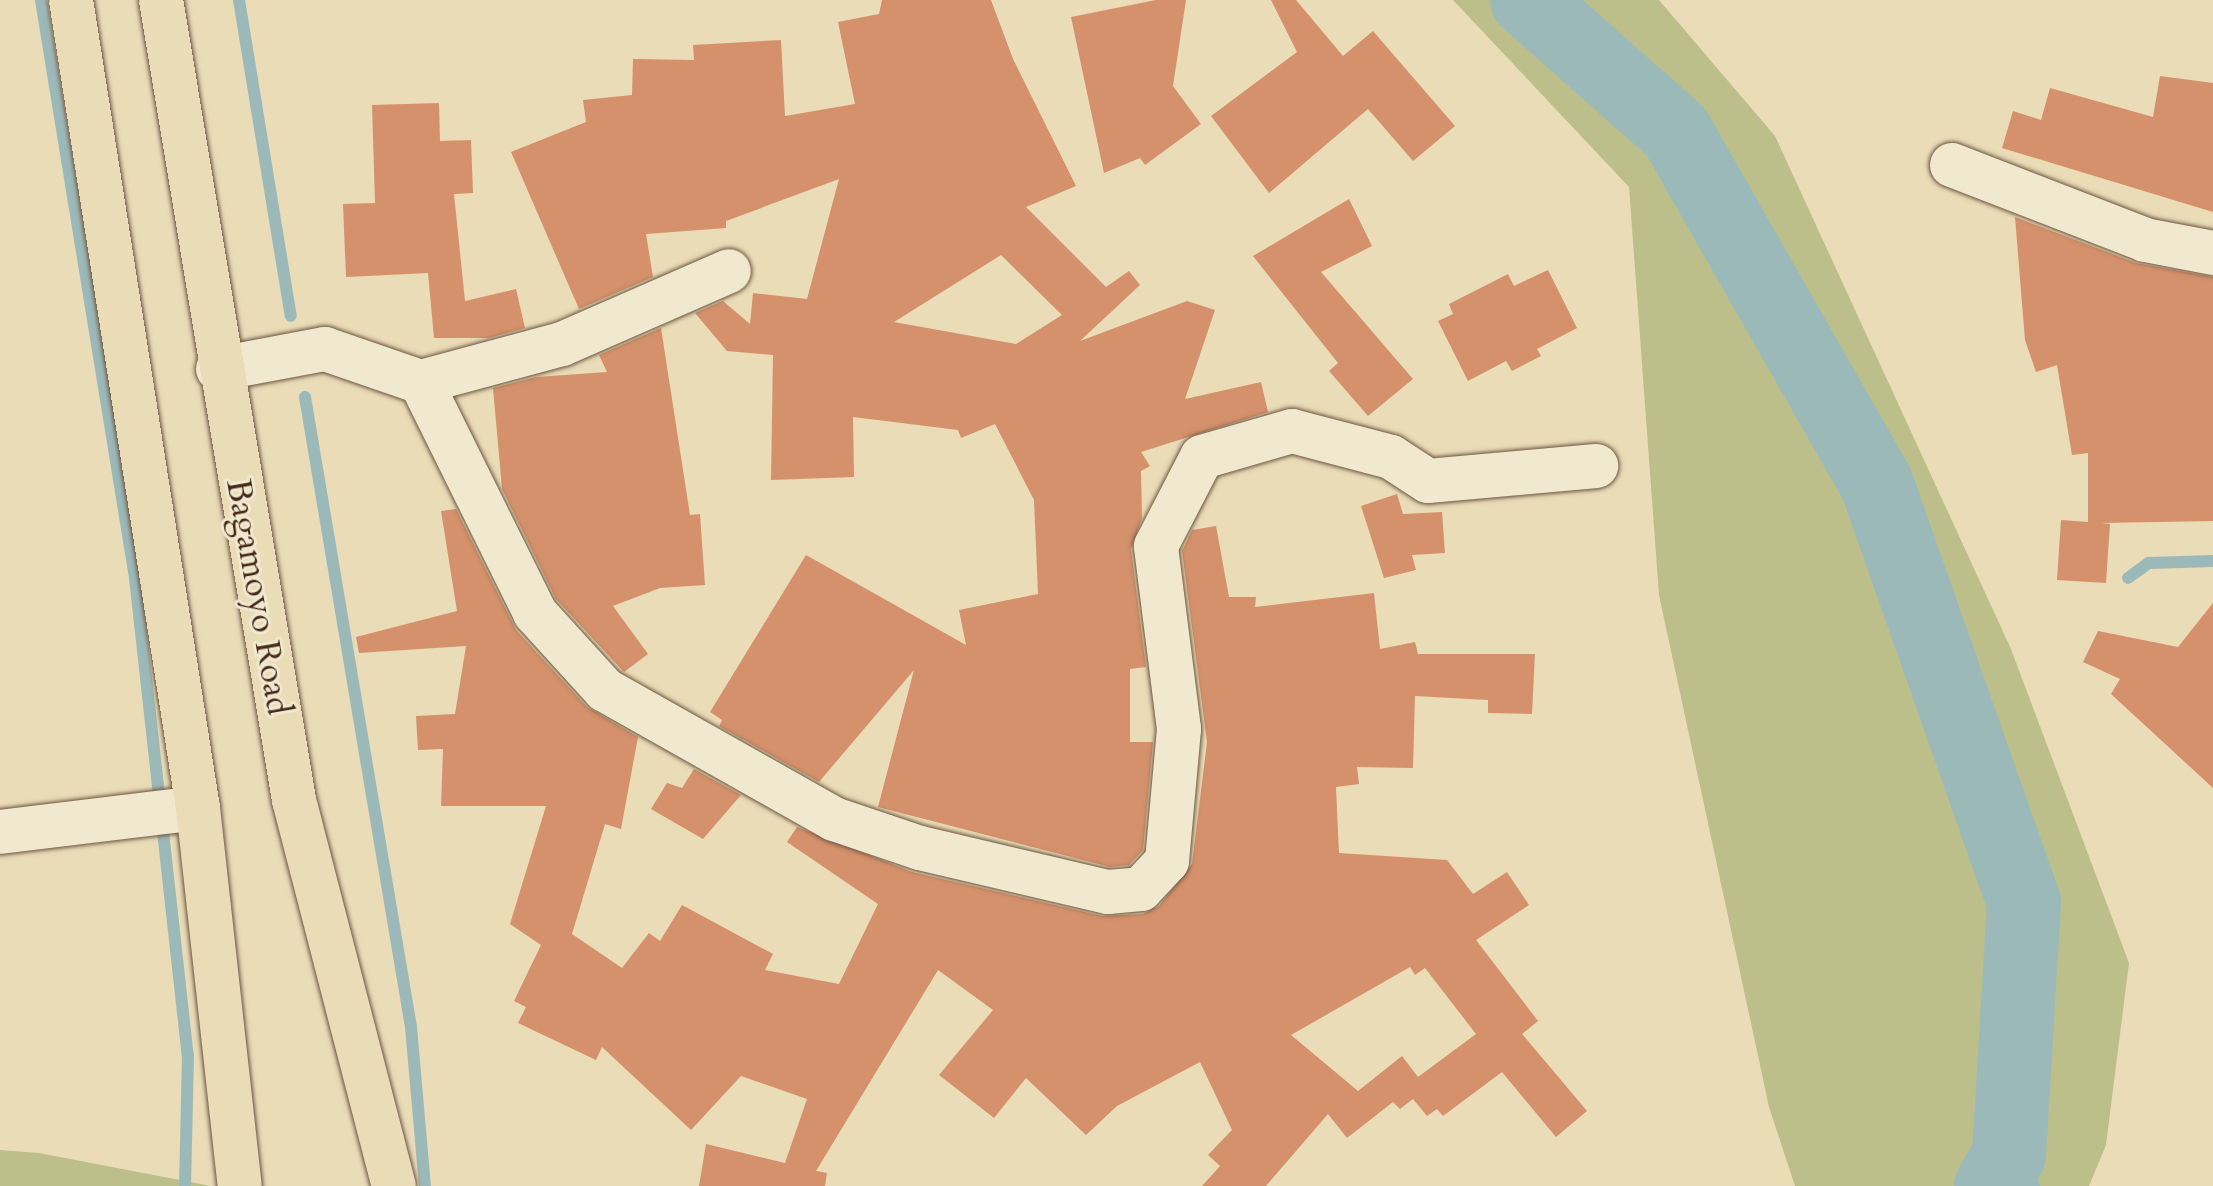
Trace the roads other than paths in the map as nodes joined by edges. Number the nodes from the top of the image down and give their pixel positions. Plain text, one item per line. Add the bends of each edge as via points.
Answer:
1 (71, 0) edge
2 (161, 0) edge
3 (1952, 165) dead end
4 (2213, 253) edge
5 (729, 271) dead end
6 (218, 369) junction
7 (421, 382) junction
8 (1596, 466) dead end
9 (198, 808) junction
10 (0, 832) edge
11 (240, 1186) edge
12 (394, 1186) edge

1 - 9 highway
2 - 6 highway, Bagamoyo Road
3 - 4 lane via 2145,240
5 - 7 lane via 562,344
6 - 7 lane via 325,349
6 - 12 highway, Bagamoyo Road via 294,800
7 - 8 lane via 535,613 605,690 834,819 920,848 1108,892 1141,889 1167,861 1179,729 1156,546 1202,457 1292,431 1391,457 1428,481
9 - 10 lane
9 - 11 highway

